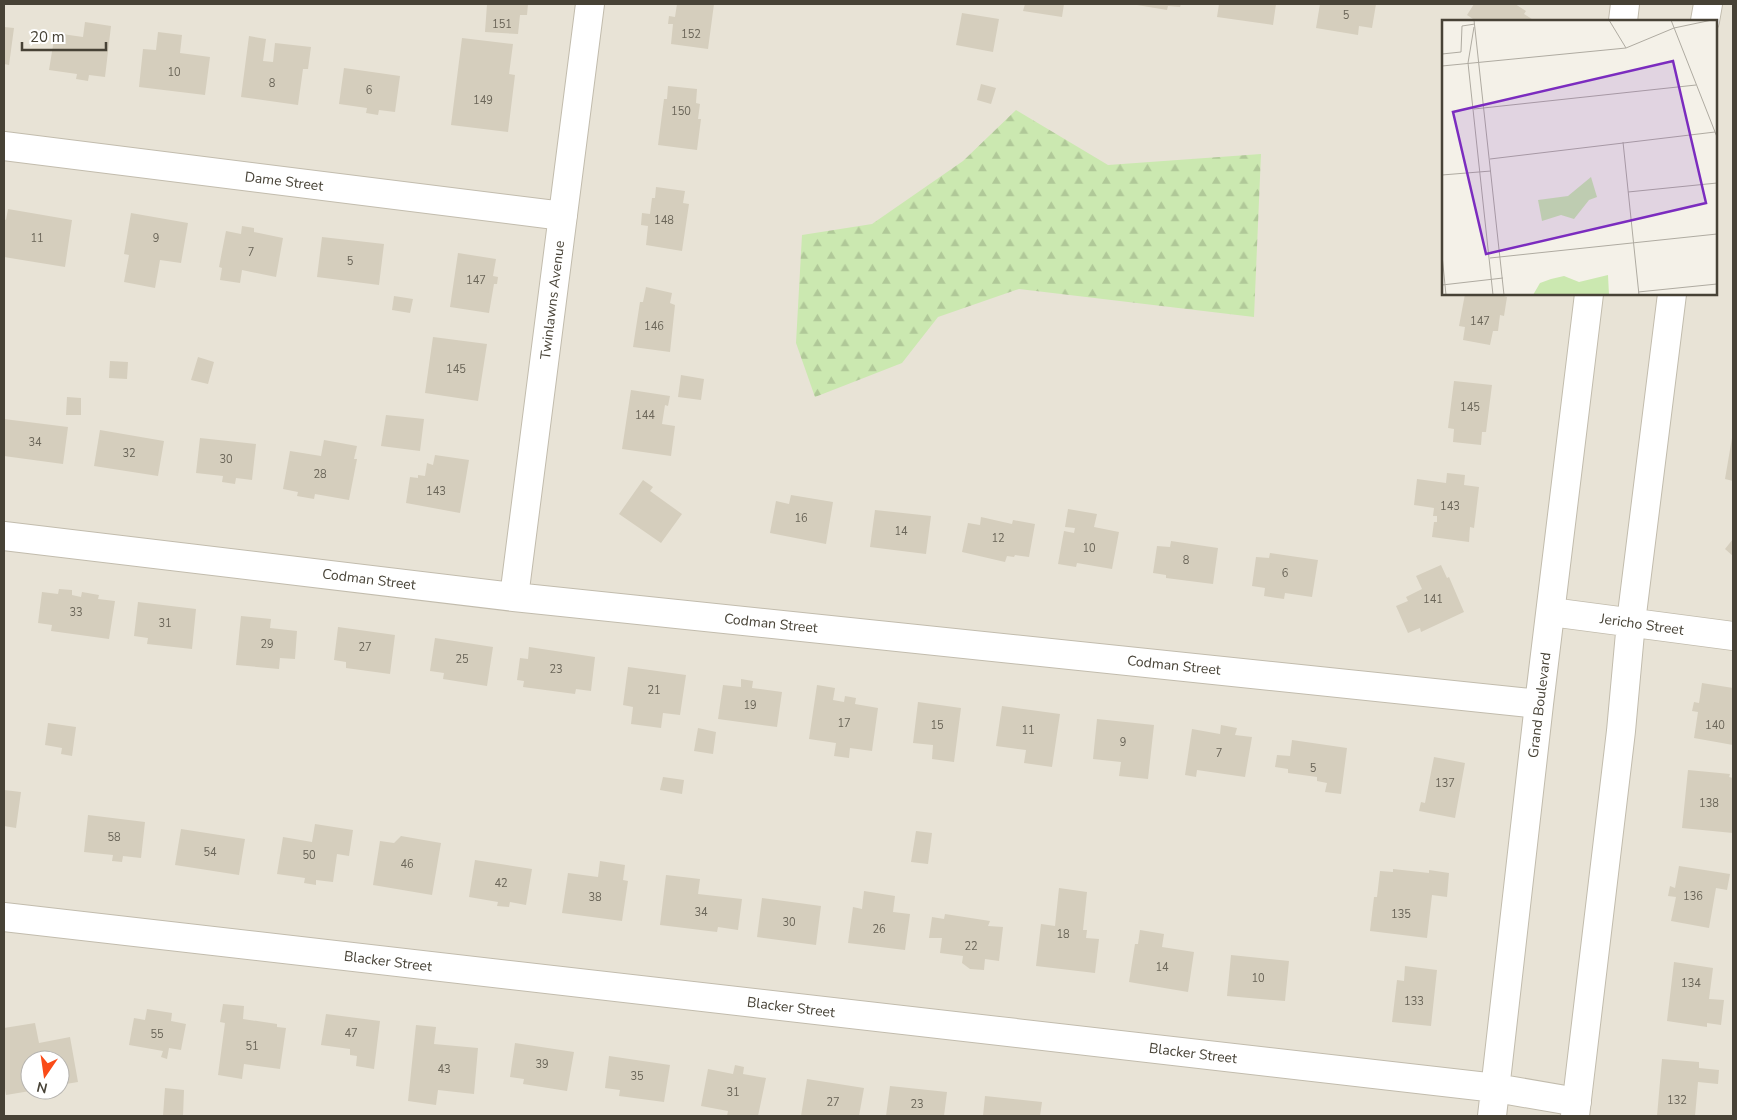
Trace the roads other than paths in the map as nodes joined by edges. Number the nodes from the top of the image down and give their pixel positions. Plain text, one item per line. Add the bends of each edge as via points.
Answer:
1 (590, 4) edge
2 (1625, 4) edge
3 (1708, 4) edge
4 (1622, 20) edge
5 (1705, 20) edge
6 (4, 146) edge
7 (563, 216) junction
8 (1589, 295) edge
9 (1672, 295) edge
10 (4, 536) edge
11 (514, 597) junction
12 (1551, 612) junction
13 (1631, 622) junction
14 (1733, 636) edge
15 (1539, 704) junction
16 (4, 917) edge
17 (1496, 1088) junction
18 (1576, 1109) edge
19 (1492, 1116) edge

1 - 7 street, Twinlawns Avenue
2 - 4 street
3 - 5 street
6 - 7 street, Dame Street
7 - 11 street, Twinlawns Avenue
8 - 12 street, Grand Boulevard
9 - 13 street
10 - 11 street, Codman Street
11 - 15 street, Codman Street
12 - 13 street, Jericho Street
12 - 15 street, Grand Boulevard
13 - 14 street, Jericho Street
13 - 18 street
15 - 17 street, Grand Boulevard
16 - 17 street, Blacker Street
17 - 18 street, Blacker Street
17 - 19 street, Grand Boulevard

